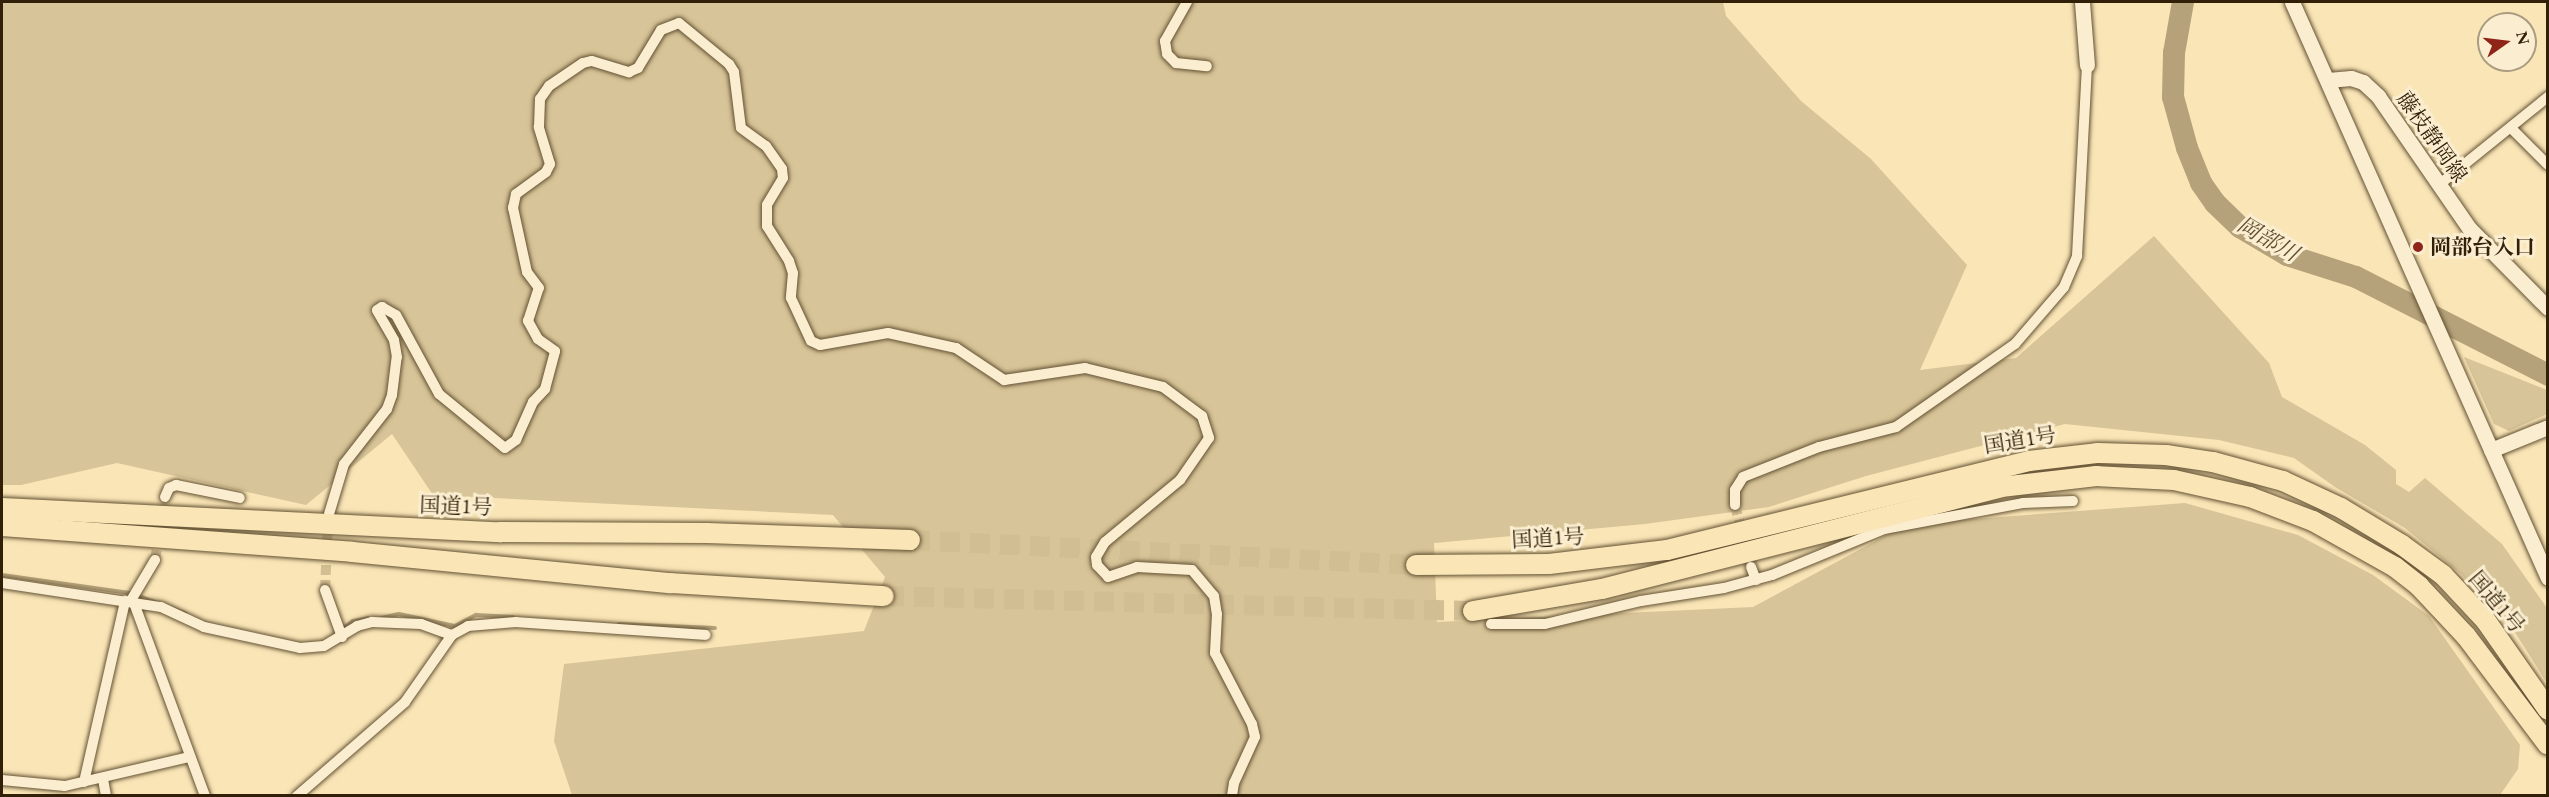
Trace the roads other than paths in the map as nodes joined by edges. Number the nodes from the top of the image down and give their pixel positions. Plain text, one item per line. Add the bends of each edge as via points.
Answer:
1 (1187, 2) edge
2 (2082, 2) edge
3 (2292, 2) edge
4 (2087, 65) joint
5 (1207, 66) dead end
6 (2328, 80) junction
7 (2547, 97) edge
8 (2511, 128) junction
9 (2547, 165) edge
10 (2440, 184) junction
11 (2547, 308) edge
12 (2547, 427) edge
13 (2491, 450) junction
14 (165, 497) dead end
15 (240, 498) dead end
16 (2073, 501) dead end
17 (1735, 505) tunnel mouth
18 (2, 507) edge
19 (329, 514) tunnel mouth
20 (2, 526) edge
21 (910, 540) tunnel mouth
22 (155, 560) tunnel mouth
23 (1416, 565) tunnel mouth
24 (1751, 567) dead end
25 (2547, 578) edge
26 (1756, 580) junction
27 (2, 584) edge
28 (325, 590) tunnel mouth
29 (884, 596) tunnel mouth
30 (129, 602) junction
31 (1473, 611) tunnel mouth
32 (1491, 624) dead end
33 (452, 635) junction
34 (706, 635) dead end
35 (342, 637) junction
36 (2547, 710) edge
37 (2547, 745) edge
38 (190, 757) junction
39 (103, 779) junction
40 (2, 780) edge
41 (84, 782) junction
42 (106, 795) edge
43 (205, 795) edge
44 (297, 795) edge
45 (1232, 795) edge

1 - 5 street via 1165,41 1167,54 1176,63
2 - 4 street
3 - 6 street
4 - 17 street via 2077,256 2064,286 2015,344 1896,427 1819,447 1743,477 1735,490
6 - 10 street, 藤枝静岡線 via 2363,81
6 - 13 street
7 - 8 street
8 - 9 street
8 - 10 street
10 - 11 street, 藤枝静岡線 via 2469,228
12 - 13 street
13 - 25 street
14 - 15 street via 169,488 176,485
16 - 26 street via 2023,503 1884,529
18 - 21 highway, 国道1号 via 500,532 706,533
19 - 45 street via 344,464 387,408 392,395 397,357 394,340 377,310 382,307 396,315 439,394 505,448 516,440 533,402 545,389 555,351 538,339 528,321 539,288 527,272 513,208 516,194 546,172 550,164 538,120 540,99 549,86 583,63 592,61 628,72 638,68 661,30 679,23 729,64 734,72 741,128 766,146 782,169 783,178 767,205 766,226 789,261 793,273 791,298 811,341 820,345 888,333 956,348 991,373 1015,381 1052,371 1085,368 1163,387 1202,416 1209,438 1180,480 1105,542 1096,557 1097,565 1108,577 1137,567 1160,572 1182,567 1203,580 1214,596 1215,653 1255,737
20 - 29 highway via 340,551 670,583
22 - 30 street
23 - 36 highway, 国道1号 via 1549,564 1655,552 1748,533 2029,460 2097,453 2166,455 2283,480 2341,508 2402,545 2443,575 2486,621
24 - 26 street
26 - 32 street via 1545,624
27 - 30 street
28 - 35 street
30 - 35 street via 161,607 204,627 300,648 324,646
30 - 38 street
30 - 41 street
31 - 37 highway, 国道1号 via 1602,589 2001,487 2096,477 2174,480 2250,497 2313,521 2395,567 2419,586 2466,636
33 - 34 street via 468,626 506,622
33 - 35 street via 421,624 372,622 357,626
33 - 44 street via 405,702
38 - 39 street
38 - 43 street
39 - 41 street
39 - 42 street
40 - 41 street via 65,786

